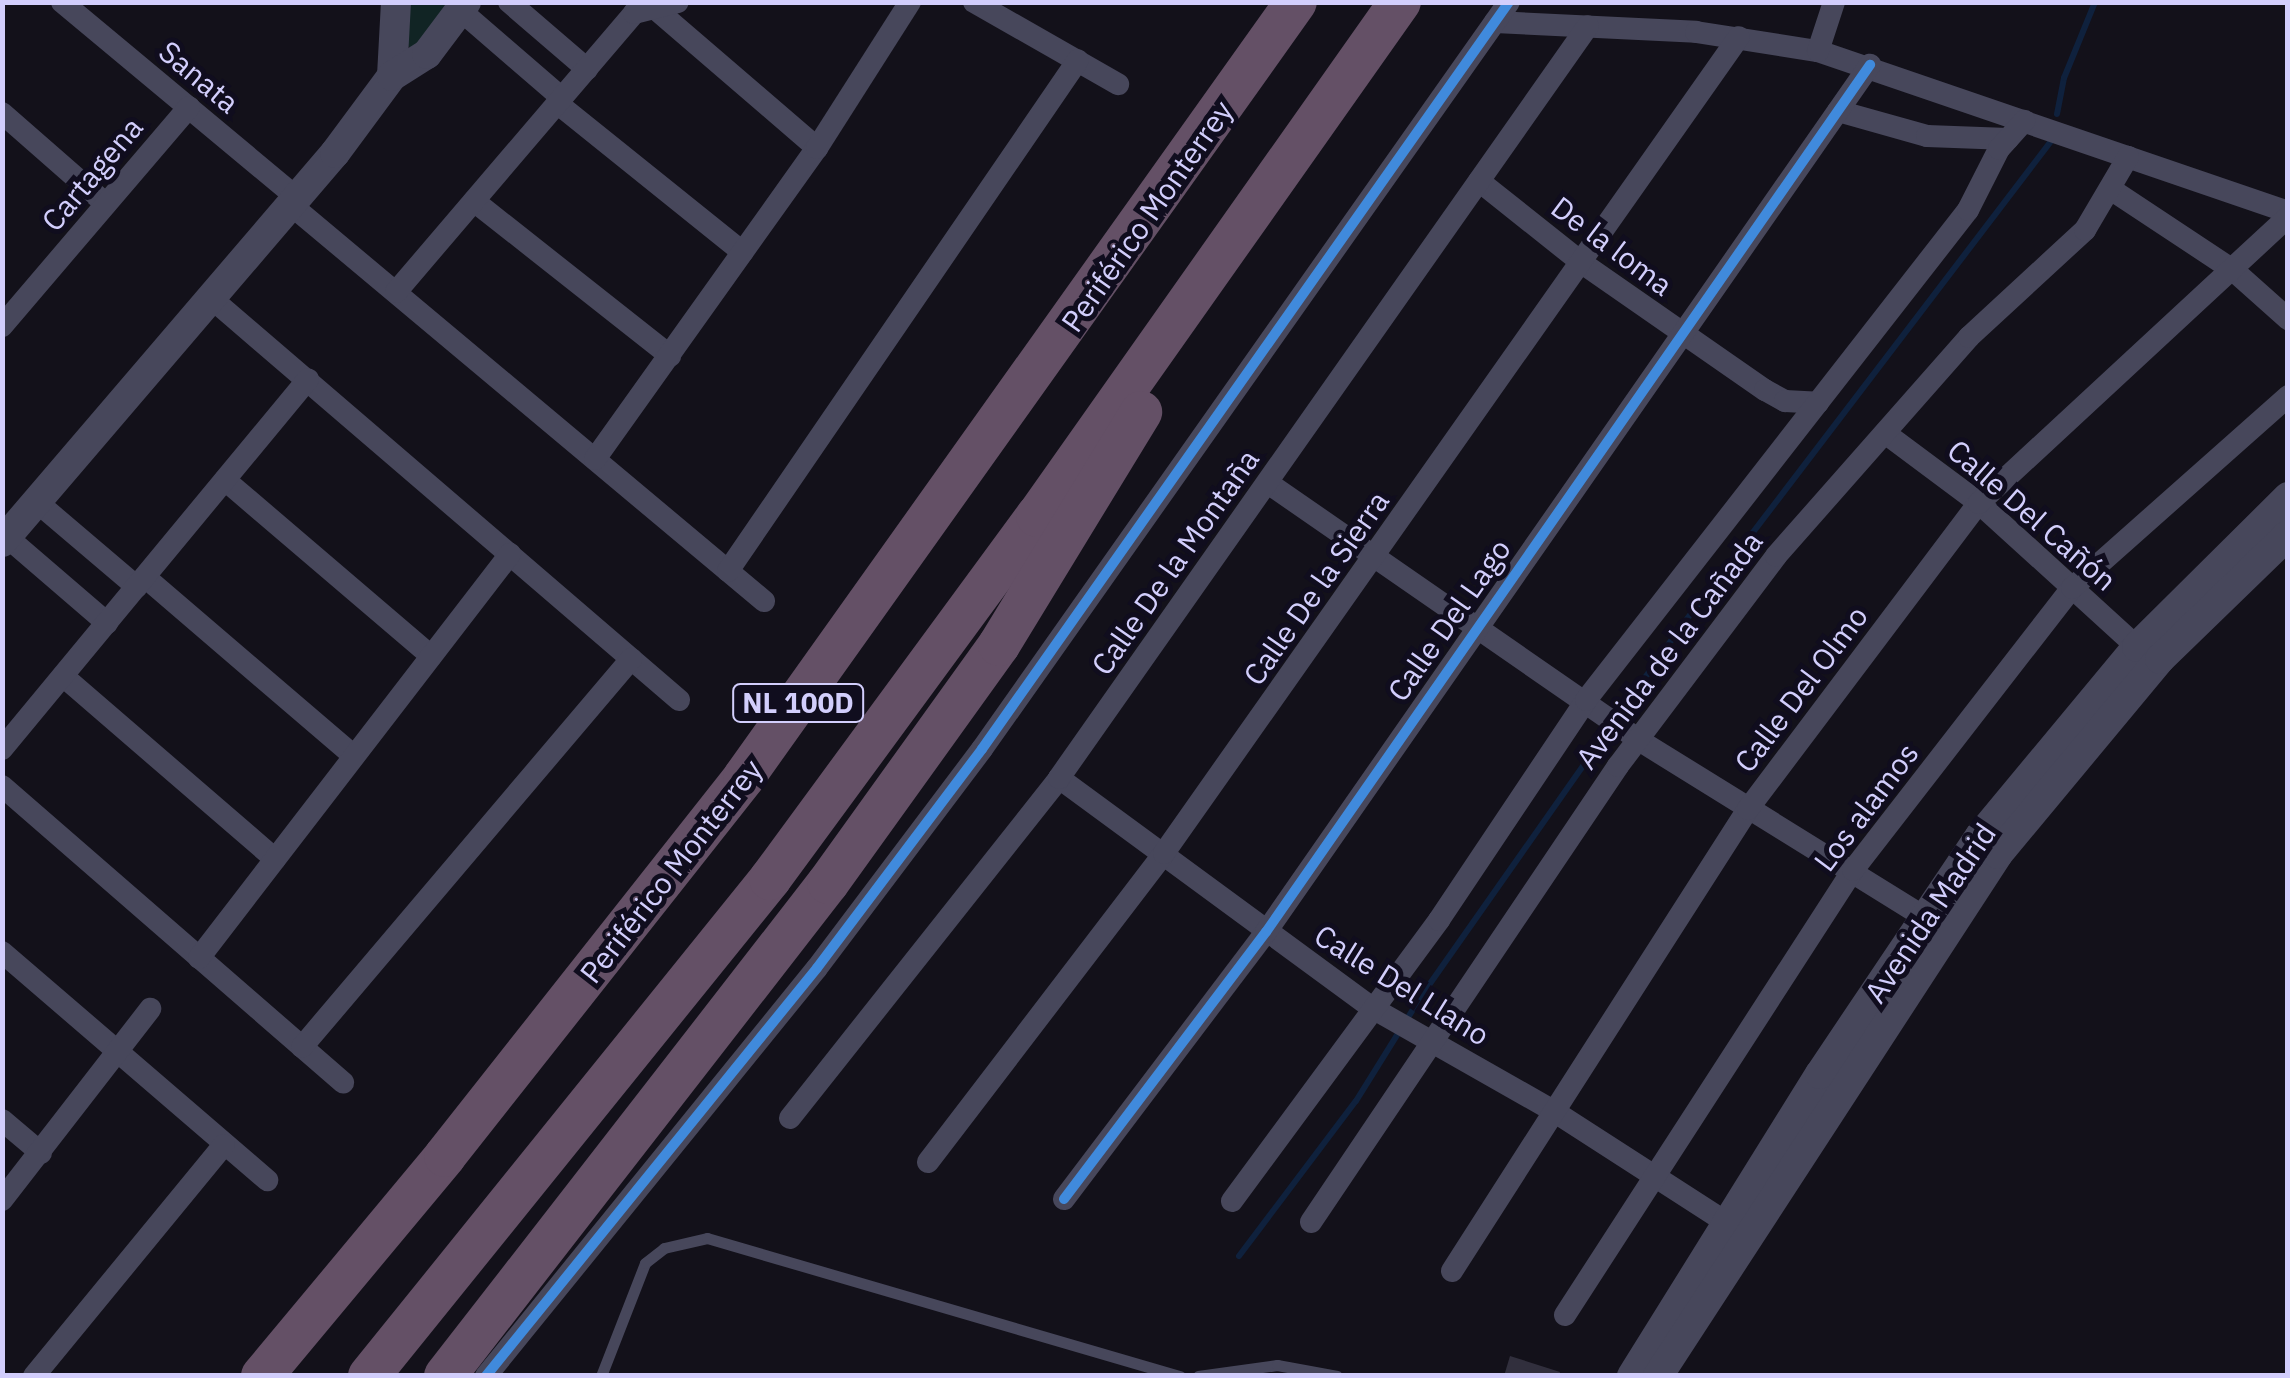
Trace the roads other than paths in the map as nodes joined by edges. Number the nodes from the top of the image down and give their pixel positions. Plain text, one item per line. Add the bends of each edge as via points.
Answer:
1 (62, 2) edge
2 (396, 2) edge
3 (509, 2) edge
4 (678, 2) edge
5 (910, 2) edge
6 (974, 2) edge
7 (1296, 2) edge
8 (1400, 2) edge
9 (1509, 2) edge
10 (1834, 2) edge
11 (463, 6) edge
12 (652, 6) junction
13 (1495, 22) junction
14 (1588, 26) junction
15 (1739, 37) junction
16 (1818, 51) junction
17 (1078, 60) junction
18 (1870, 65) junction
19 (587, 69) junction
20 (392, 76) junction
21 (1118, 84) dead end
22 (560, 101) junction
23 (189, 107) junction
24 (1838, 111) junction
25 (2, 113) edge
26 (2024, 121) junction
27 (2008, 140) junction
28 (817, 148) junction
29 (2128, 158) junction
30 (1479, 181) junction
31 (2112, 190) junction
32 (294, 201) junction
33 (474, 201) junction
34 (106, 204) junction
35 (2288, 215) edge
36 (742, 252) junction
37 (1582, 263) junction
38 (2233, 270) junction
39 (1209, 275) junction
40 (2, 287) edge
41 (396, 292) junction
42 (212, 298) junction
43 (21, 304) junction
44 (2288, 319) edge
45 (2, 326) edge
46 (1683, 336) junction
47 (670, 356) junction
48 (308, 380) junction
49 (2288, 396) edge
50 (1818, 403) junction
51 (1885, 433) junction
52 (595, 459) junction
53 (225, 480) junction
54 (1268, 483) junction
55 (2288, 497) edge
56 (37, 502) junction
57 (1979, 503) junction
58 (2288, 536) edge
59 (5, 540) edge
60 (510, 554) junction
61 (1376, 555) junction
62 (728, 571) junction
63 (141, 582) junction
64 (2072, 588) junction
65 (764, 601) dead end
66 (1476, 622) junction
67 (106, 623) junction
68 (2137, 647) junction
69 (431, 656) junction
70 (631, 659) junction
71 (63, 676) junction
72 (679, 700) dead end
73 (1591, 704) junction
74 (1636, 738) junction
75 (2, 749) edge
76 (354, 756) junction
77 (1059, 778) junction
78 (2, 786) edge
79 (1748, 809) junction
80 (1164, 854) junction
81 (275, 859) junction
82 (1853, 870) junction
83 (1935, 923) junction
84 (1266, 932) junction
85 (2, 952) edge
86 (199, 958) junction
87 (150, 1009) dead end
88 (1379, 1012) junction
89 (1436, 1046) junction
90 (302, 1047) junction
91 (119, 1051) junction
92 (343, 1082) dead end
93 (1556, 1112) junction
94 (790, 1118) dead end
95 (2, 1120) edge
96 (224, 1144) junction
97 (41, 1153) junction
98 (928, 1162) dead end
99 (1659, 1175) junction
100 (266, 1180) dead end
101 (1064, 1199) dead end
102 (2, 1200) edge
103 (1232, 1201) dead end
104 (1311, 1222) dead end
105 (1726, 1222) junction
106 (1452, 1272) dead end
107 (1565, 1314) dead end
108 (34, 1376) edge
109 (262, 1376) edge
110 (369, 1376) edge
111 (445, 1376) edge
112 (486, 1376) edge
113 (602, 1376) edge
114 (1180, 1376) edge
115 (1198, 1376) edge
116 (1337, 1376) edge
117 (1632, 1376) edge
118 (1658, 1376) edge

1 - 23 street, Sanata
2 - 20 street
3 - 19 street
4 - 12 street
5 - 28 street
6 - 17 street
7 - 109 highway, Periférico Monterrey / NL 100D via 744,777
8 - 39 highway, NL 100D
9 - 13 street
10 - 16 street
11 - 20 street via 427,54
11 - 22 street
12 - 19 street via 634,13
12 - 28 street
13 - 14 street
13 - 112 street via 982,749 818,968
14 - 15 street
14 - 30 street, Calle De la Montaña
15 - 16 street
15 - 37 street, Calle De la Sierra
16 - 18 street
17 - 21 street
17 - 62 street
18 - 24 street, Calle Del Lago
18 - 26 street
19 - 22 street
20 - 32 street
22 - 33 street
22 - 36 street
23 - 32 street, Sanata
23 - 34 street, Cartagena
24 - 27 street via 1927,136
24 - 46 street, Calle Del Lago
25 - 34 street
26 - 27 street, Avenida de la Cañada
26 - 29 street
27 - 50 street, Avenida de la Cañada via 1968,210
28 - 36 street
29 - 31 street, Avenida de la Cañada
29 - 35 street
30 - 37 street, De la loma
30 - 54 street, Calle De la Montaña
31 - 38 street
31 - 51 street, Avenida de la Cañada via 2085,230 1969,337
32 - 41 street, Sanata
32 - 42 street
33 - 41 street
33 - 47 street
34 - 43 street, Cartagena
35 - 38 street, Calle Del Olmo
36 - 47 street
37 - 46 street, De la loma
37 - 61 street, Calle De la Sierra
38 - 44 street
38 - 57 street, Calle Del Olmo
39 - 110 highway, NL 100D via 770,879
39 - 111 highway via 1192,324 999,645 828,883
40 - 43 street
41 - 52 street, Sanata
42 - 48 street
42 - 56 street
43 - 45 street, Cartagena
46 - 50 street, De la loma via 1785,401
46 - 66 street, Calle Del Lago
47 - 52 street
48 - 53 street
48 - 60 street
49 - 64 street, Los alamos
50 - 73 street, Avenida de la Cañada
51 - 57 street, Calle Del Cañón
51 - 74 street, Avenida de la Cañada via 1776,556
52 - 62 street, Sanata
53 - 63 street
53 - 69 street
54 - 61 street
54 - 77 street, Calle De la Montaña
55 - 68 street, Avenida Madrid
56 - 59 street
56 - 63 street
57 - 64 street, Calle Del Cañón
57 - 79 street, Calle Del Olmo
58 - 83 street, Avenida Madrid via 2160,659
59 - 67 street
60 - 69 street
60 - 70 street
61 - 66 street
61 - 80 street, Calle De la Sierra
62 - 65 street, Sanata
63 - 67 street
63 - 76 street
64 - 68 street, Calle Del Cañón
64 - 82 street, Los alamos
66 - 73 street
66 - 84 street, Calle Del Lago
67 - 71 street
68 - 83 street, Avenida Madrid via 1992,821
69 - 76 street
70 - 72 street
70 - 90 street
71 - 75 street
71 - 81 street
73 - 74 street
73 - 88 street, Avenida de la Cañada
74 - 79 street
74 - 89 street, Avenida de la Cañada
76 - 81 street
77 - 80 street, Calle Del Llano
77 - 94 street, Calle De la Montaña
78 - 86 street
79 - 82 street
79 - 93 street, Calle Del Olmo
80 - 84 street, Calle Del Llano
80 - 98 street, Calle De la Sierra
81 - 86 street
82 - 83 street
82 - 99 street, Los alamos
83 - 105 street, Avenida Madrid
83 - 118 street, Avenida Madrid
84 - 88 street, Calle Del Llano
84 - 101 street, Calle Del Lago
85 - 91 street
86 - 90 street
87 - 91 street
88 - 89 street, Calle Del Llano
88 - 103 street, Avenida de la Cañada
89 - 93 street, Calle Del Llano
89 - 104 street, Avenida de la Cañada
90 - 92 street
91 - 96 street
91 - 97 street
93 - 99 street, Calle Del Llano
93 - 106 street, Calle Del Olmo
95 - 97 street
96 - 100 street
96 - 108 street
97 - 102 street
99 - 105 street, Calle Del Llano
99 - 107 street, Los alamos
105 - 117 street, Avenida Madrid
113 - 114 lane via 645,1264 664,1248 708,1238
115 - 116 lane via 1277,1365

